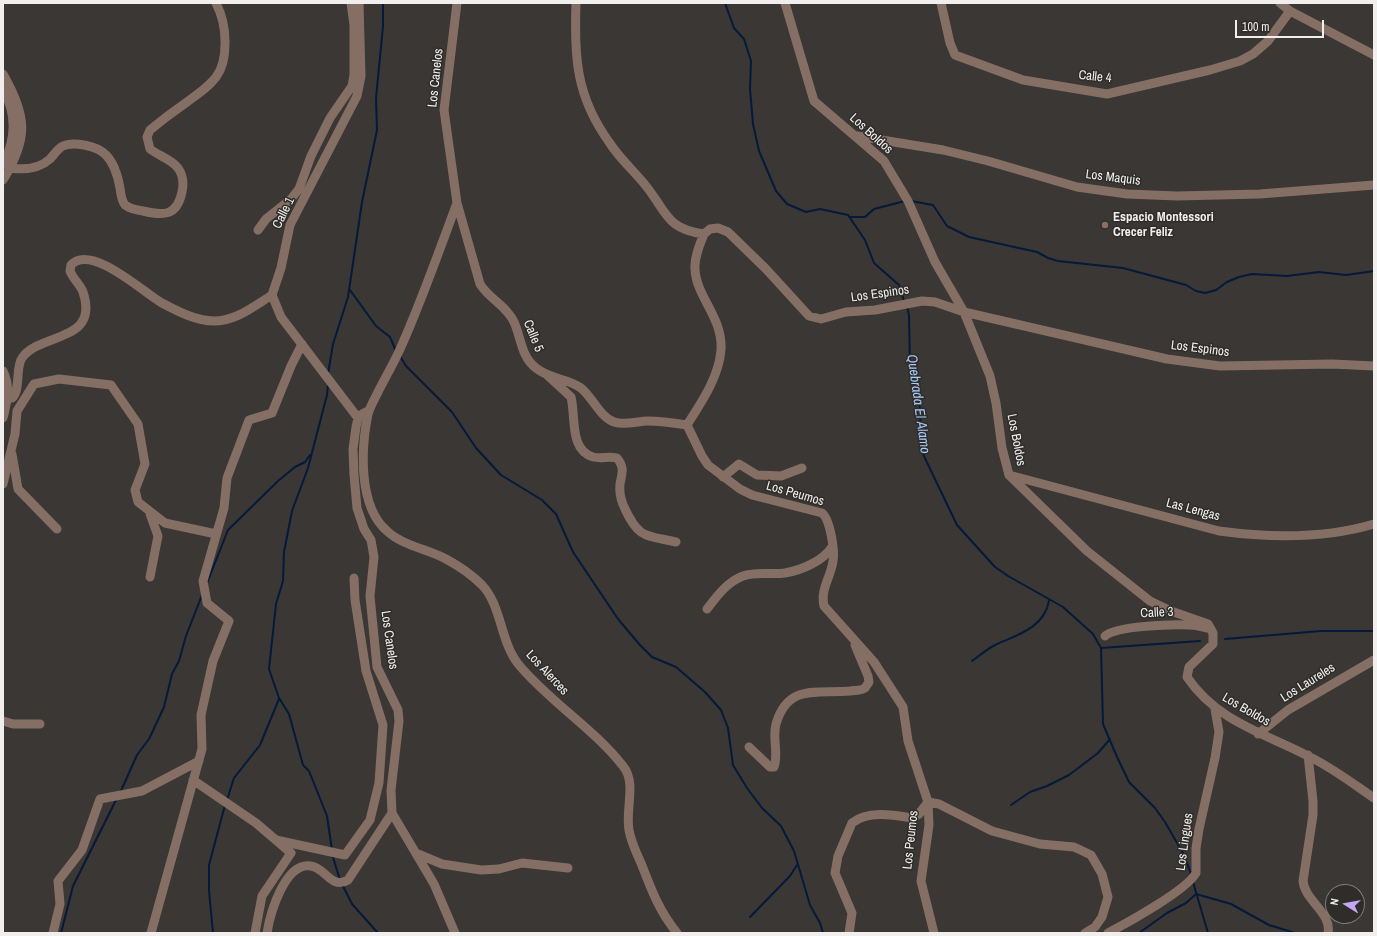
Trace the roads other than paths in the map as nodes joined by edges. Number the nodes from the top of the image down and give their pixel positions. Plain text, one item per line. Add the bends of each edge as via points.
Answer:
1 (216, 3) edge
2 (351, 3) edge
3 (359, 3) edge
4 (457, 3) edge
5 (576, 3) edge
6 (785, 3) edge
7 (941, 3) edge
8 (1280, 3) edge
9 (1290, 11) junction
10 (1374, 55) edge
11 (3, 74) edge
12 (3, 90) edge
13 (855, 136) junction
14 (6, 166) edge
15 (3, 180) edge
16 (1374, 185) edge
17 (457, 203) junction
18 (258, 230) dead end
19 (704, 234) junction
20 (272, 295) junction
21 (964, 312) junction
22 (302, 344) junction
23 (1374, 366) edge
24 (3, 371) edge
25 (545, 373) junction
26 (8, 398) junction
27 (368, 412) junction
28 (3, 418) edge
29 (358, 418) junction
30 (688, 425) junction
31 (11, 448) junction
32 (802, 468) dead end
33 (1009, 475) junction
34 (723, 477) junction
35 (3, 484) edge
36 (149, 511) junction
37 (1374, 524) edge
38 (57, 529) dead end
39 (216, 534) junction
40 (676, 542) dead end
41 (832, 547) junction
42 (150, 577) dead end
43 (354, 578) dead end
44 (708, 609) dead end
45 (1211, 629) junction
46 (851, 636) junction
47 (1105, 636) dead end
48 (1374, 660) edge
49 (1215, 709) junction
50 (3, 721) edge
51 (40, 724) dead end
52 (1258, 734) junction
53 (749, 748) dead end
54 (1308, 755) junction
55 (199, 762) junction
56 (193, 780) junction
57 (1374, 798) edge
58 (928, 802) junction
59 (392, 813) junction
60 (276, 840) junction
61 (418, 854) junction
62 (568, 868) dead end
63 (53, 933) edge
64 (151, 933) edge
65 (255, 933) edge
66 (267, 933) edge
67 (456, 933) edge
68 (677, 933) edge
69 (849, 933) edge
70 (934, 933) edge
71 (1085, 933) edge
72 (1108, 933) edge
73 (1328, 933) edge

1 - 14 street via 222,18 225,39 224,59 218,75 204,90 150,130 147,137 150,148 172,162 182,175 179,204 174,209 157,214 125,205 113,165 105,154 95,148 65,145 38,166 22,169
2 - 18 street via 354,24 352,86 330,118 308,163 299,189 291,199 271,214
3 - 20 street, Calle 1 via 361,76 357,96 290,225
4 - 17 street, Los Canelos via 444,110
5 - 19 street, Los Espinos via 577,68 586,101 594,117 609,143 633,169 671,221 690,232
6 - 13 street, Los Boldos via 814,101
7 - 9 street, Calle 4 via 955,55 1023,80 1108,94 1240,61 1268,41
8 - 9 street
9 - 10 street
11 - 14 street via 18,102 22,121 20,140
12 - 14 street via 11,105 14,124
13 - 16 street, Los Maquis via 943,150 1077,187 1127,194 1253,194
13 - 21 street, Los Boldos via 884,161 891,171 908,201 935,262
14 - 15 street
17 - 25 street, Calle 5 via 484,292 507,311 515,322 530,363
17 - 27 street via 425,290
19 - 21 street, Los Espinos via 710,229 718,228 728,232 810,316 821,319 846,312 875,310 922,301 935,302
19 - 30 street via 695,269 698,285 715,316 720,332 721,351 714,376
20 - 22 street via 278,312
20 - 26 street via 233,318 202,320 161,302 110,267 90,261 74,262 70,271 80,286 85,303 81,322 72,332 25,354 20,363 16,394
21 - 23 street, Los Espinos via 1167,359 1197,363 1235,367 1332,364
21 - 33 street, Los Boldos via 990,376
22 - 29 street
22 - 39 street via 272,413 249,420 227,478 224,508
24 - 26 street via 7,380
25 - 30 street, Calle 5 via 580,387 606,418 616,423 653,422
25 - 40 street via 571,397 577,442 582,451 592,457 617,458 621,463 624,473 620,493 634,526 643,534
26 - 28 street
27 - 29 street
27 - 68 street, Los Alerces via 364,481 368,502 376,517 386,531 402,541 446,559 468,573 483,587 517,662 625,768 629,777 628,820 632,840 661,912
29 - 59 street, Los Canelos via 353,449 354,475 357,508 364,529 371,540 374,557 370,596 377,667 398,710 399,721 391,790
30 - 34 street, Los Peumos via 708,465
31 - 35 street
31 - 36 street via 17,411 34,384 59,379 111,385 138,424 145,464 135,490 138,502
31 - 38 street via 18,489
32 - 34 street via 780,476 757,475 739,464
33 - 37 street, Las Lengas via 1219,531 1277,537 1352,530
33 - 45 street, Los Boldos via 1087,551 1150,601 1171,611 1202,620
34 - 41 street, Los Peumos via 752,495 822,514 827,519
36 - 39 street via 164,523
36 - 42 street via 158,536
39 - 55 street via 203,581 207,603 229,621 213,661 201,715 202,750
41 - 44 street via 822,559 786,573 756,573 742,577 717,595
41 - 46 street, Los Peumos via 834,560 822,597 828,612
43 - 60 street via 366,671 383,725 379,783 370,820 345,855
45 - 47 street, Calle 3 via 1189,625 1146,626 1115,630
45 - 49 street, Los Boldos via 1213,644 1192,664 1187,677
46 - 53 street via 868,676 869,682 865,688 810,691 795,697 787,704 776,723 774,767 770,767
46 - 58 street, Los Peumos via 874,662 903,707 908,740
48 - 52 street, Los Laureles via 1288,710
49 - 52 street, Los Boldos
49 - 72 street, Los Lingues via 1219,732 1199,829 1196,874 1186,885
50 - 51 street via 13,724
52 - 54 street, Los Boldos
54 - 57 street, Los Boldos
54 - 73 street via 1313,815 1302,881 1304,890 1328,922
55 - 56 street
55 - 63 street via 142,791 100,799 82,850 58,881 60,904
56 - 60 street via 256,823
56 - 64 street
58 - 69 street via 919,814 912,818 892,814 864,817 852,823 838,856 835,873 852,913
58 - 70 street, Los Peumos via 929,825 921,881
58 - 71 street via 939,804 992,831 1040,844 1074,847 1091,855 1102,874 1108,897 1102,917 1095,927
59 - 61 street, Los Canelos
59 - 66 street via 346,881 334,882 309,865 298,868 291,874 277,898
60 - 65 street via 291,853 262,896
61 - 62 street via 442,864 481,870 499,869 522,863
61 - 67 street, Los Canelos

